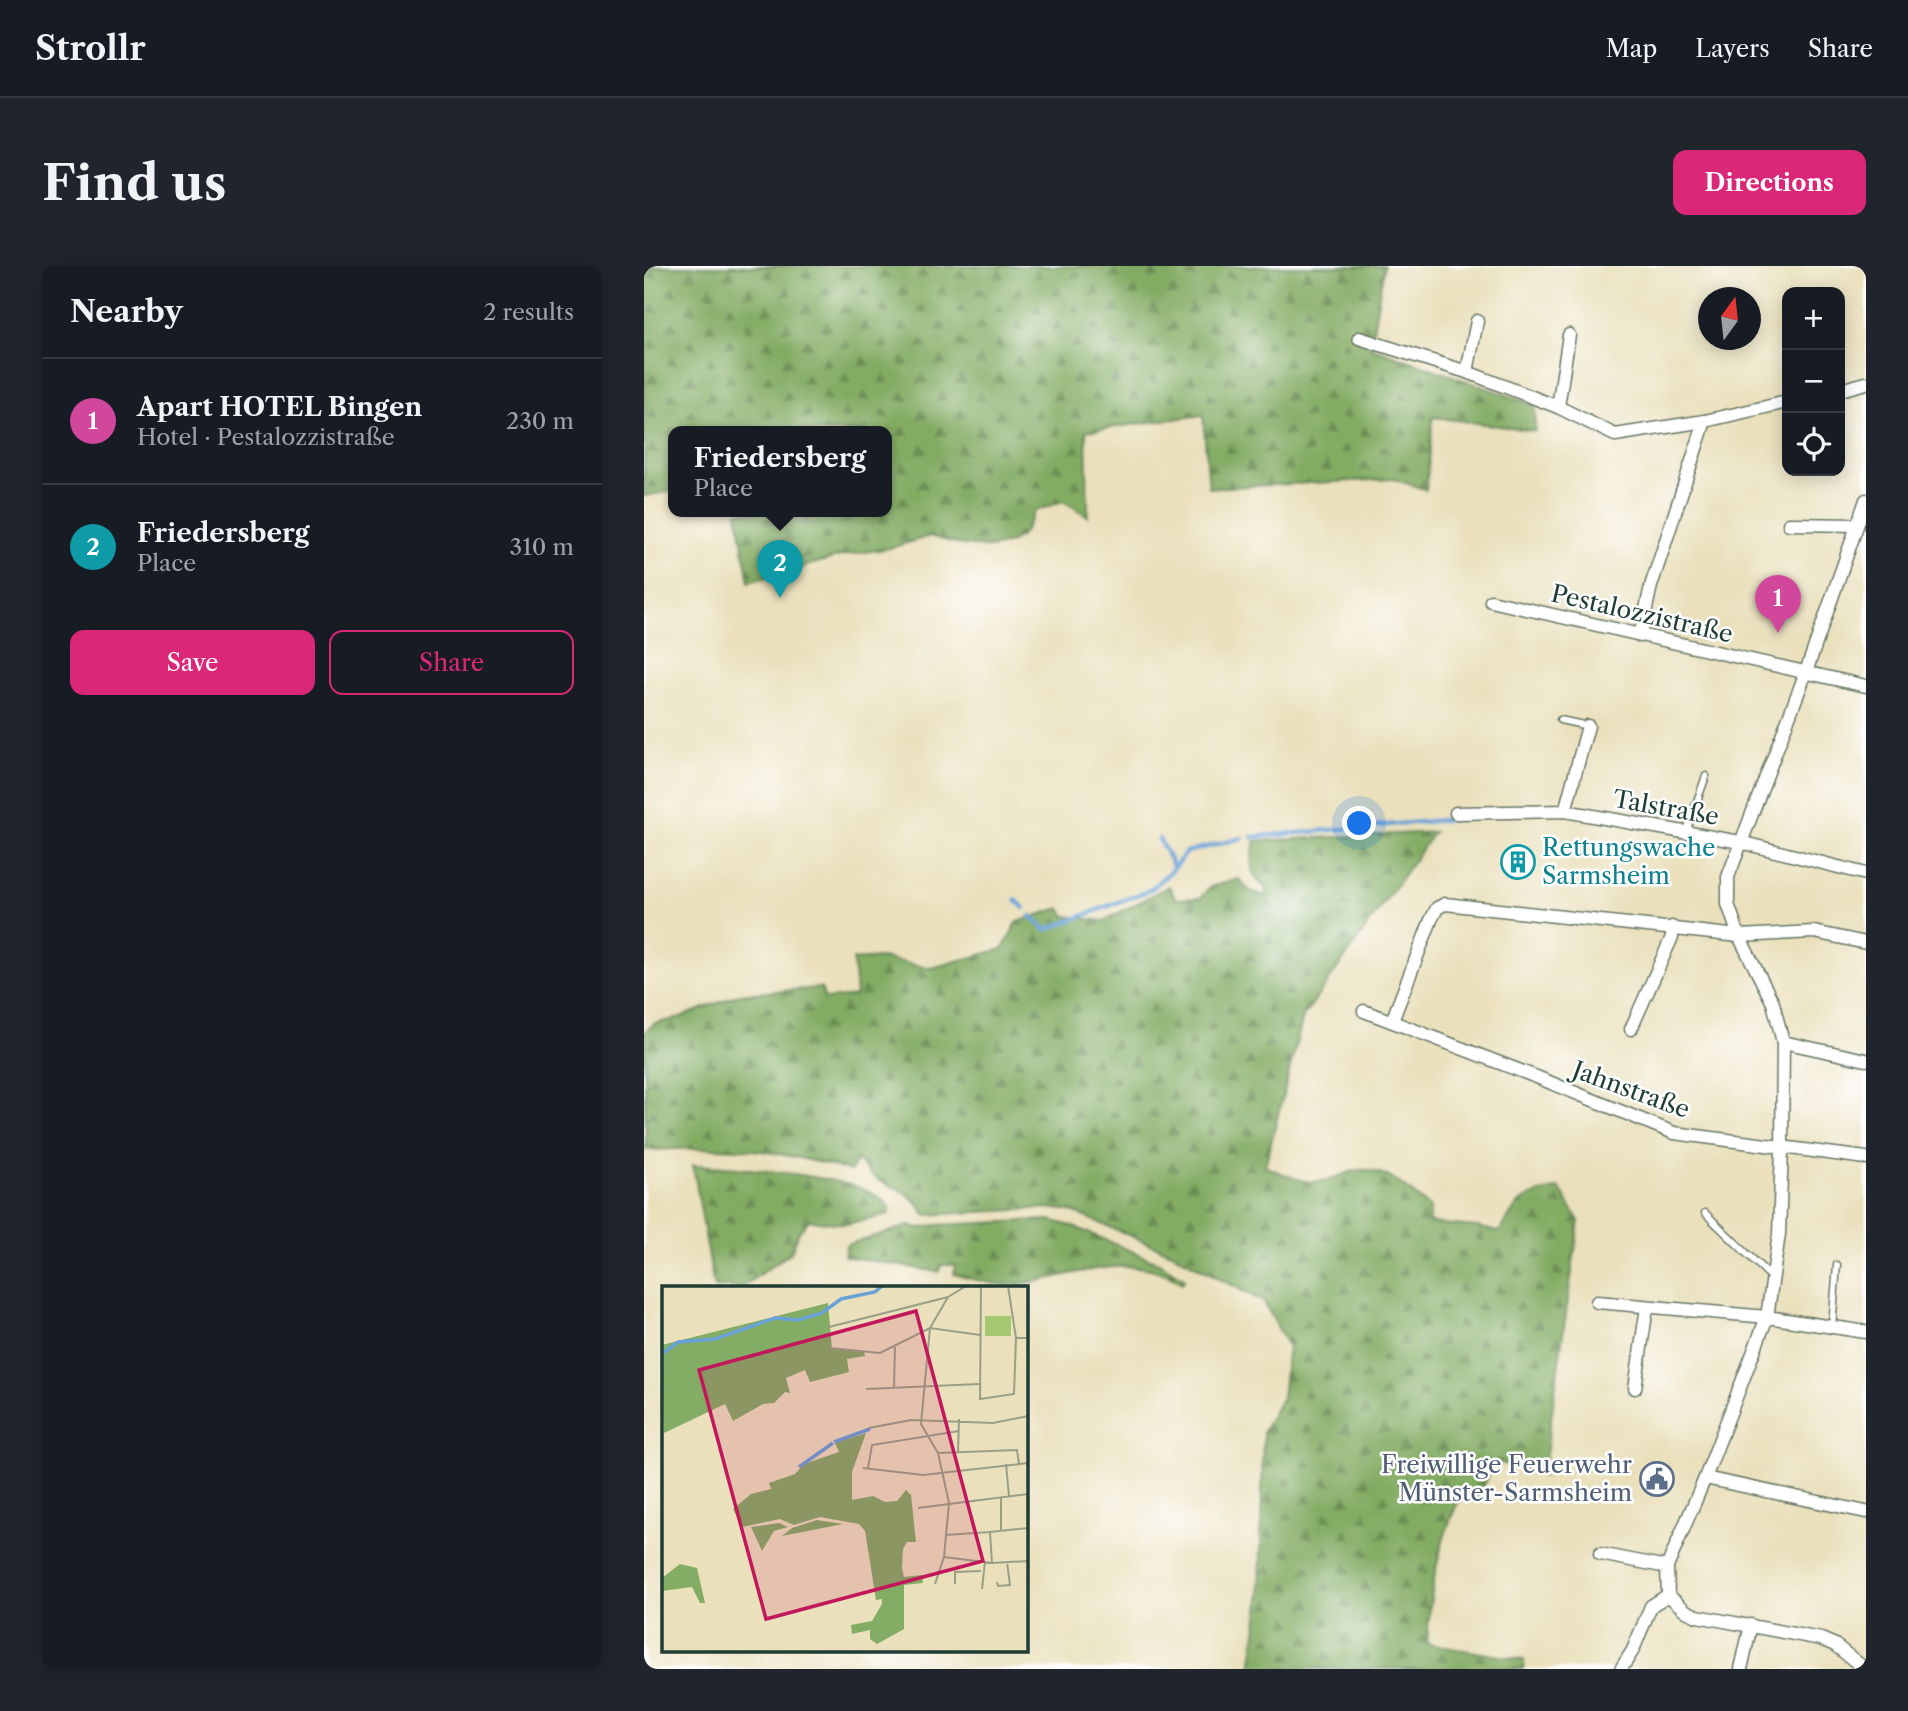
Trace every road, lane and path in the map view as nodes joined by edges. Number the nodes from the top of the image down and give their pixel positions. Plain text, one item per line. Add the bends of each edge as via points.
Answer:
1 (1476, 321) dead end
2 (1569, 334) dead end
3 (1359, 338) dead end
4 (1466, 372) junction
5 (1866, 383) edge
6 (1845, 389) edge
7 (1782, 403) edge
8 (1558, 407) junction
9 (1705, 421) junction
10 (1866, 500) edge
11 (1789, 524) dead end
12 (1857, 525) junction
13 (1491, 601) dead end
14 (1640, 636) junction
15 (1806, 673) junction
16 (1866, 686) edge
17 (1560, 720) dead end
18 (1588, 726) joint
19 (1706, 776) dead end
20 (1565, 811) junction
21 (1456, 813) dead end
22 (1686, 832) junction
23 (1740, 842) junction
24 (1866, 874) edge
25 (1672, 927) junction
26 (1739, 936) junction
27 (1866, 943) edge
28 (1364, 1011) dead end
29 (1392, 1021) junction
30 (1631, 1029) dead end
31 (1783, 1042) junction
32 (1866, 1060) edge
33 (1782, 1148) junction
34 (1866, 1158) edge
35 (1705, 1213) dead end
36 (1837, 1265) dead end
37 (1773, 1280) junction
38 (1597, 1302) dead end
39 (1647, 1307) junction
40 (1768, 1317) junction
41 (1832, 1327) junction
42 (1866, 1332) edge
43 (1635, 1388) dead end
44 (1705, 1478) junction
45 (1866, 1512) edge
46 (1600, 1554) dead end
47 (1667, 1567) junction
48 (1668, 1595) junction
49 (1751, 1625) junction
50 (1621, 1669) edge
51 (1741, 1669) edge
52 (1865, 1669) edge

1 - 4 street
2 - 8 street
3 - 4 street
4 - 8 street
5 - 6 street
7 - 9 street
8 - 9 street via 1615,435
9 - 14 street via 1651,586
10 - 12 street
11 - 12 street
12 - 15 street
13 - 14 street, Pestalozzistraße
14 - 15 street, Pestalozzistraße
15 - 16 street, Pestalozzistraße
15 - 23 street
17 - 18 lane
18 - 20 street
19 - 22 lane
20 - 21 street, Talstraße
20 - 22 street, Talstraße
22 - 23 street, Talstraße
23 - 24 street, Talstraße
23 - 26 street via 1727,885
25 - 26 street
25 - 29 street via 1445,904 1431,920
25 - 30 street via 1672,937
26 - 27 street via 1814,932
26 - 31 street via 1773,1003
28 - 29 street, Jahnstraße
29 - 33 street, Jahnstraße via 1674,1133
31 - 32 street
31 - 33 street
33 - 34 street, Jahnstraße
33 - 37 street
35 - 37 lane
36 - 41 lane
37 - 40 street
38 - 39 street
39 - 40 street
39 - 43 street
40 - 41 street
40 - 44 street
41 - 42 street
44 - 45 street
44 - 47 street
46 - 47 street
47 - 48 street
48 - 49 street via 1697,1616
48 - 50 street via 1651,1606
49 - 51 street
49 - 52 street via 1821,1639

